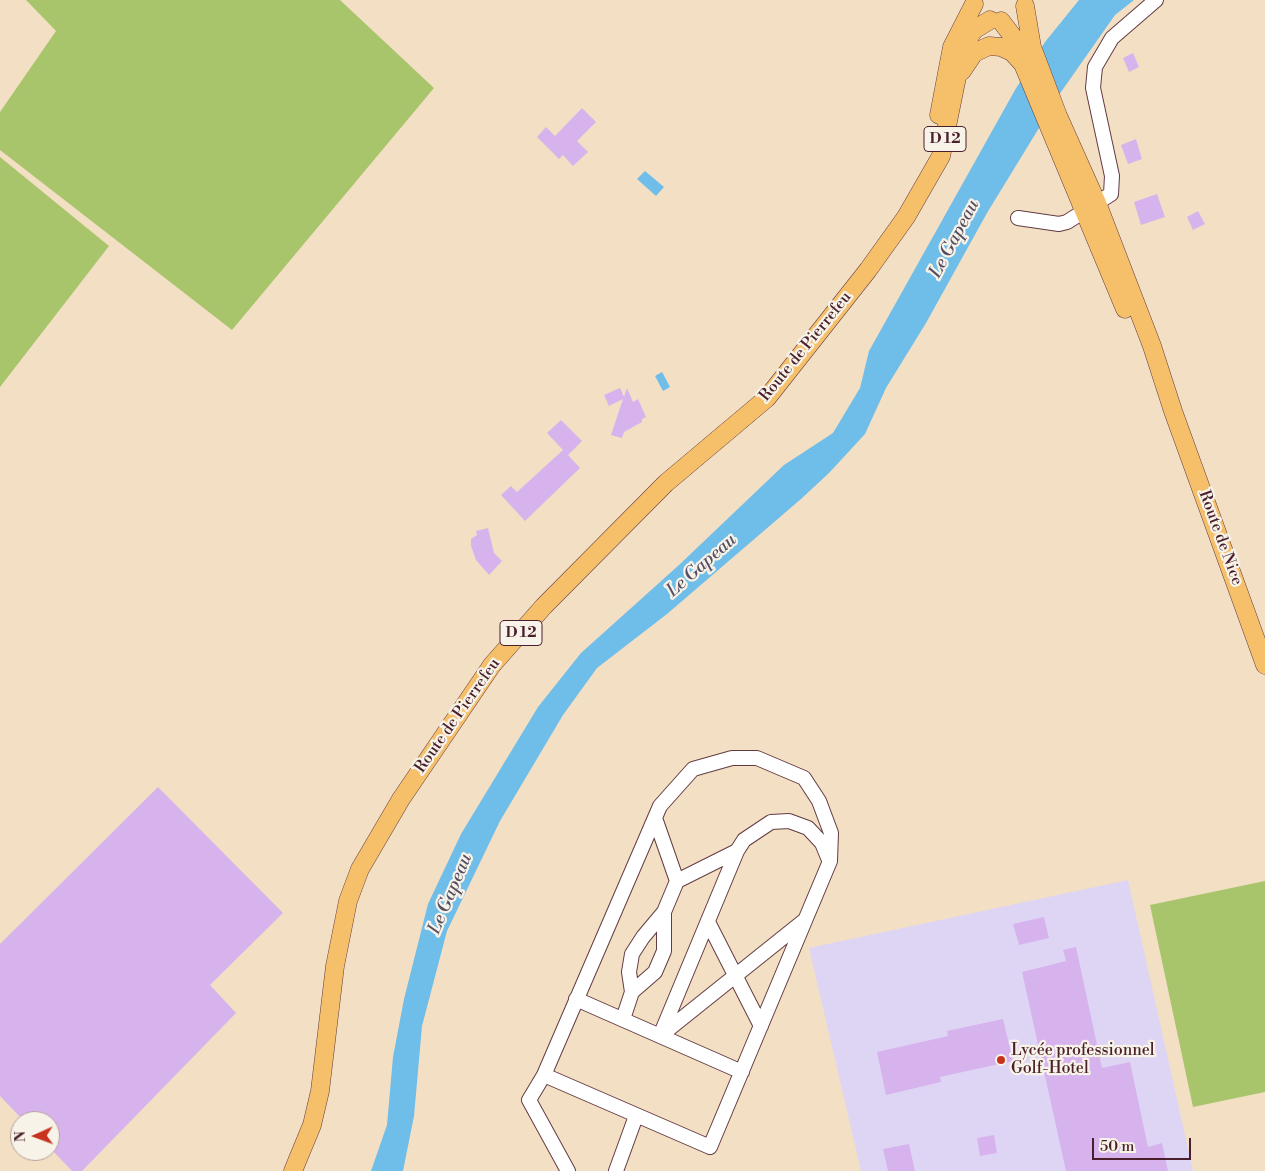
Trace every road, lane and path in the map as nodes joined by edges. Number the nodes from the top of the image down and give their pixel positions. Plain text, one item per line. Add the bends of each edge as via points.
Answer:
1 (1156, 0) edge
2 (974, 2) edge
3 (1025, 3) edge
4 (996, 21) junction
5 (1023, 64) junction
6 (958, 80) junction
7 (1060, 135) junction
8 (921, 193) junction
9 (1090, 207) junction
10 (1018, 218) dead end
11 (1265, 665) edge
12 (655, 818) junction
13 (737, 851) junction
14 (830, 862) junction
15 (677, 880) junction
16 (664, 912) junction
17 (805, 920) junction
18 (708, 922) junction
19 (735, 976) junction
20 (632, 992) junction
21 (576, 999) junction
22 (623, 1020) junction
23 (761, 1026) junction
24 (660, 1036) junction
25 (742, 1072) junction
26 (544, 1075) junction
27 (636, 1116) junction
28 (293, 1171) edge
29 (568, 1171) edge
30 (616, 1171) edge

1 - 9 street via 1112,38 1095,67 1093,88 1112,176 1111,194
2 - 4 main road via 984,16
2 - 8 main road via 952,47 936,138
3 - 4 main road via 1015,17
3 - 7 main road via 1032,47
4 - 5 main road via 1014,38
4 - 6 main road via 968,36
5 - 6 main road via 1001,46 989,46 974,53
5 - 7 main road
6 - 8 main road, D 12 via 942,156
7 - 9 main road, Route de Nice
8 - 28 main road, Route de Pierrefeu / D 12 via 868,270 767,398 666,482 544,606 492,666 401,799 360,869 348,902 335,966 320,1091 312,1125
9 - 10 street via 1059,224
9 - 11 main road, Route de Nice via 1143,351 1173,412
12 - 14 street via 660,806 693,769 732,758 757,758 804,778 820,801 831,833
12 - 15 street
12 - 21 street
13 - 14 street via 757,829 771,822 789,821 808,828 822,843
13 - 15 street
13 - 18 street
14 - 17 street
15 - 16 street
16 - 20 street via 632,954 629,972
16 - 20 street via 664,951 654,972
17 - 19 street
17 - 23 street
18 - 19 street
18 - 24 street
19 - 23 street
19 - 24 street
20 - 22 street
21 - 22 street
21 - 26 street
22 - 24 street
23 - 25 street
24 - 25 street
25 - 27 street via 710,1147
26 - 27 street
26 - 29 street via 529,1100
27 - 30 street

